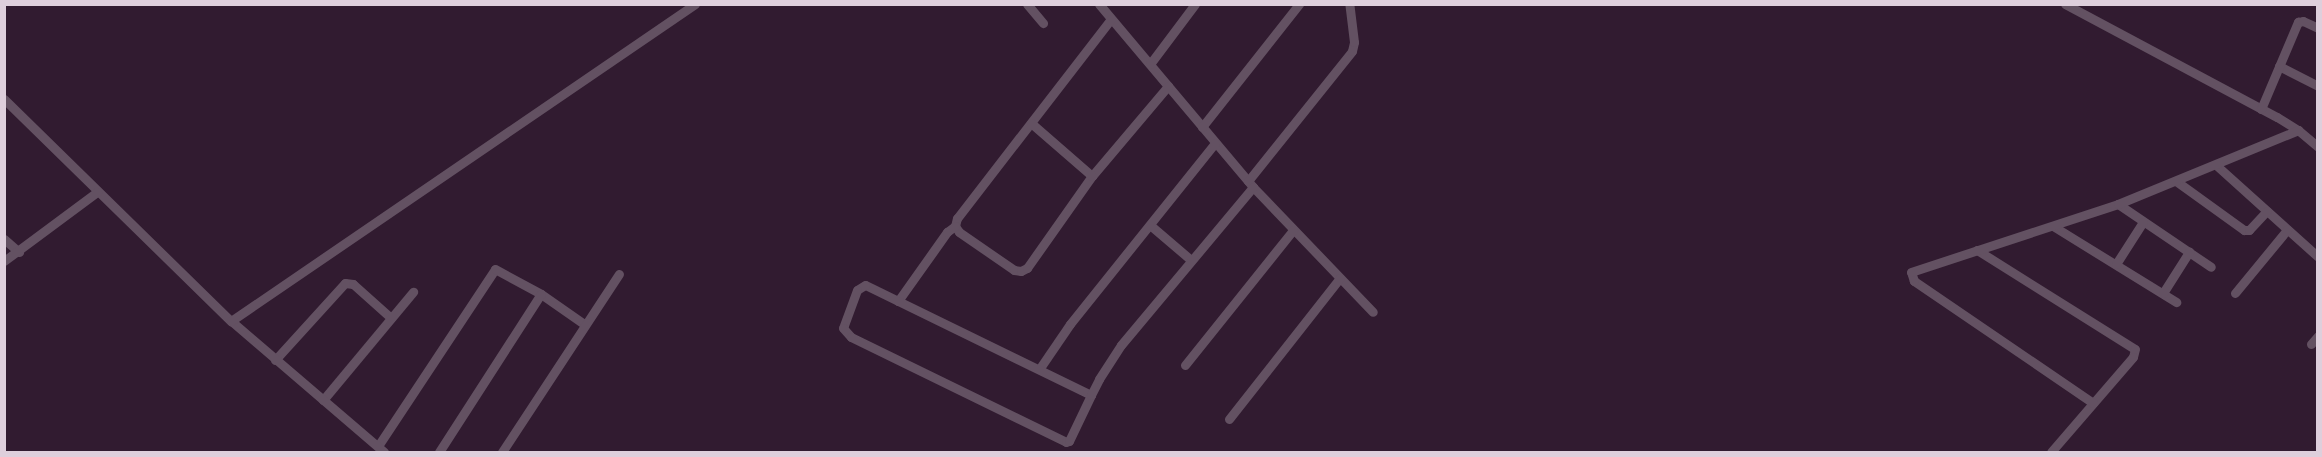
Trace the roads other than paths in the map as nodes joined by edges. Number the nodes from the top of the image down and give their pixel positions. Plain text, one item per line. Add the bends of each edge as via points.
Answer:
1 (694, 4) edge
2 (1027, 4) edge
3 (1099, 4) edge
4 (1195, 4) edge
5 (1299, 4) edge
6 (1349, 4) edge
7 (2068, 5) edge
8 (1110, 19) junction
9 (1043, 24) dead end
10 (2318, 28) edge
11 (1150, 64) junction
12 (2279, 66) junction
13 (1168, 86) junction
14 (2318, 86) edge
15 (4, 99) edge
16 (2261, 109) junction
17 (1031, 123) junction
18 (1202, 127) junction
19 (2298, 130) junction
20 (1215, 143) junction
21 (2318, 147) edge
22 (2216, 165) junction
23 (1092, 176) junction
24 (2176, 181) junction
25 (1250, 184) junction
26 (97, 192) junction
27 (2118, 204) junction
28 (2267, 211) junction
29 (2143, 222) junction
30 (1150, 225) junction
31 (956, 226) junction
32 (2052, 226) junction
33 (1293, 230) junction
34 (2287, 230) junction
35 (4, 239) edge
36 (1977, 250) junction
37 (19, 252) junction
38 (2189, 252) junction
39 (2318, 257) edge
40 (1191, 260) junction
41 (4, 261) edge
42 (2116, 264) junction
43 (2211, 267) dead end
44 (619, 274) dead end
45 (1340, 278) junction
46 (413, 292) dead end
47 (2163, 293) junction
48 (2235, 293) dead end
49 (541, 294) junction
50 (898, 301) junction
51 (2176, 302) dead end
52 (1373, 312) dead end
53 (391, 318) junction
54 (231, 321) junction
55 (584, 324) junction
56 (275, 360) junction
57 (1185, 365) dead end
58 (1040, 368) junction
59 (1091, 395) junction
60 (323, 400) junction
61 (2093, 403) junction
62 (1229, 419) dead end
63 (381, 449) edge
64 (439, 453) edge
65 (502, 453) edge
66 (2051, 453) edge

1 - 54 street
2 - 9 street
3 - 8 street
4 - 11 street
5 - 18 street
6 - 25 street via 1352,51
7 - 16 street
8 - 11 street
8 - 17 street
10 - 12 street via 2298,22
11 - 13 street
12 - 14 street
12 - 16 street
13 - 18 street
13 - 23 street
15 - 26 street
16 - 19 street
17 - 23 street
17 - 31 street via 957,218
18 - 20 street
19 - 21 street
19 - 22 street
20 - 25 street
20 - 30 street
22 - 24 street
22 - 28 street
23 - 31 street via 1027,268 1021,271 996,258
24 - 27 street
24 - 28 street via 2244,230 2249,230
25 - 33 street
25 - 40 street
26 - 37 street
26 - 54 street
27 - 29 street
27 - 32 street
28 - 34 street
29 - 38 street
29 - 42 street
30 - 40 street
30 - 58 street via 1070,324
31 - 50 street via 946,232
32 - 36 street
32 - 42 street
33 - 45 street
33 - 57 street
34 - 39 street
34 - 48 street
35 - 37 street
36 - 61 street via 2135,349 2133,357
36 - 61 street via 1916,269 1911,276
37 - 41 street
38 - 43 street
38 - 47 street
40 - 59 street via 1121,345
42 - 47 street
44 - 55 street
45 - 52 street
45 - 62 street
46 - 53 street
47 - 51 street
49 - 55 street
49 - 63 street via 500,270 493,270
49 - 64 street
50 - 58 street
50 - 59 street via 861,286 844,332 1063,443 1069,441
53 - 56 street via 353,284 345,283
53 - 60 street
54 - 56 street
55 - 65 street
56 - 60 street
58 - 59 street
60 - 63 street
61 - 66 street

